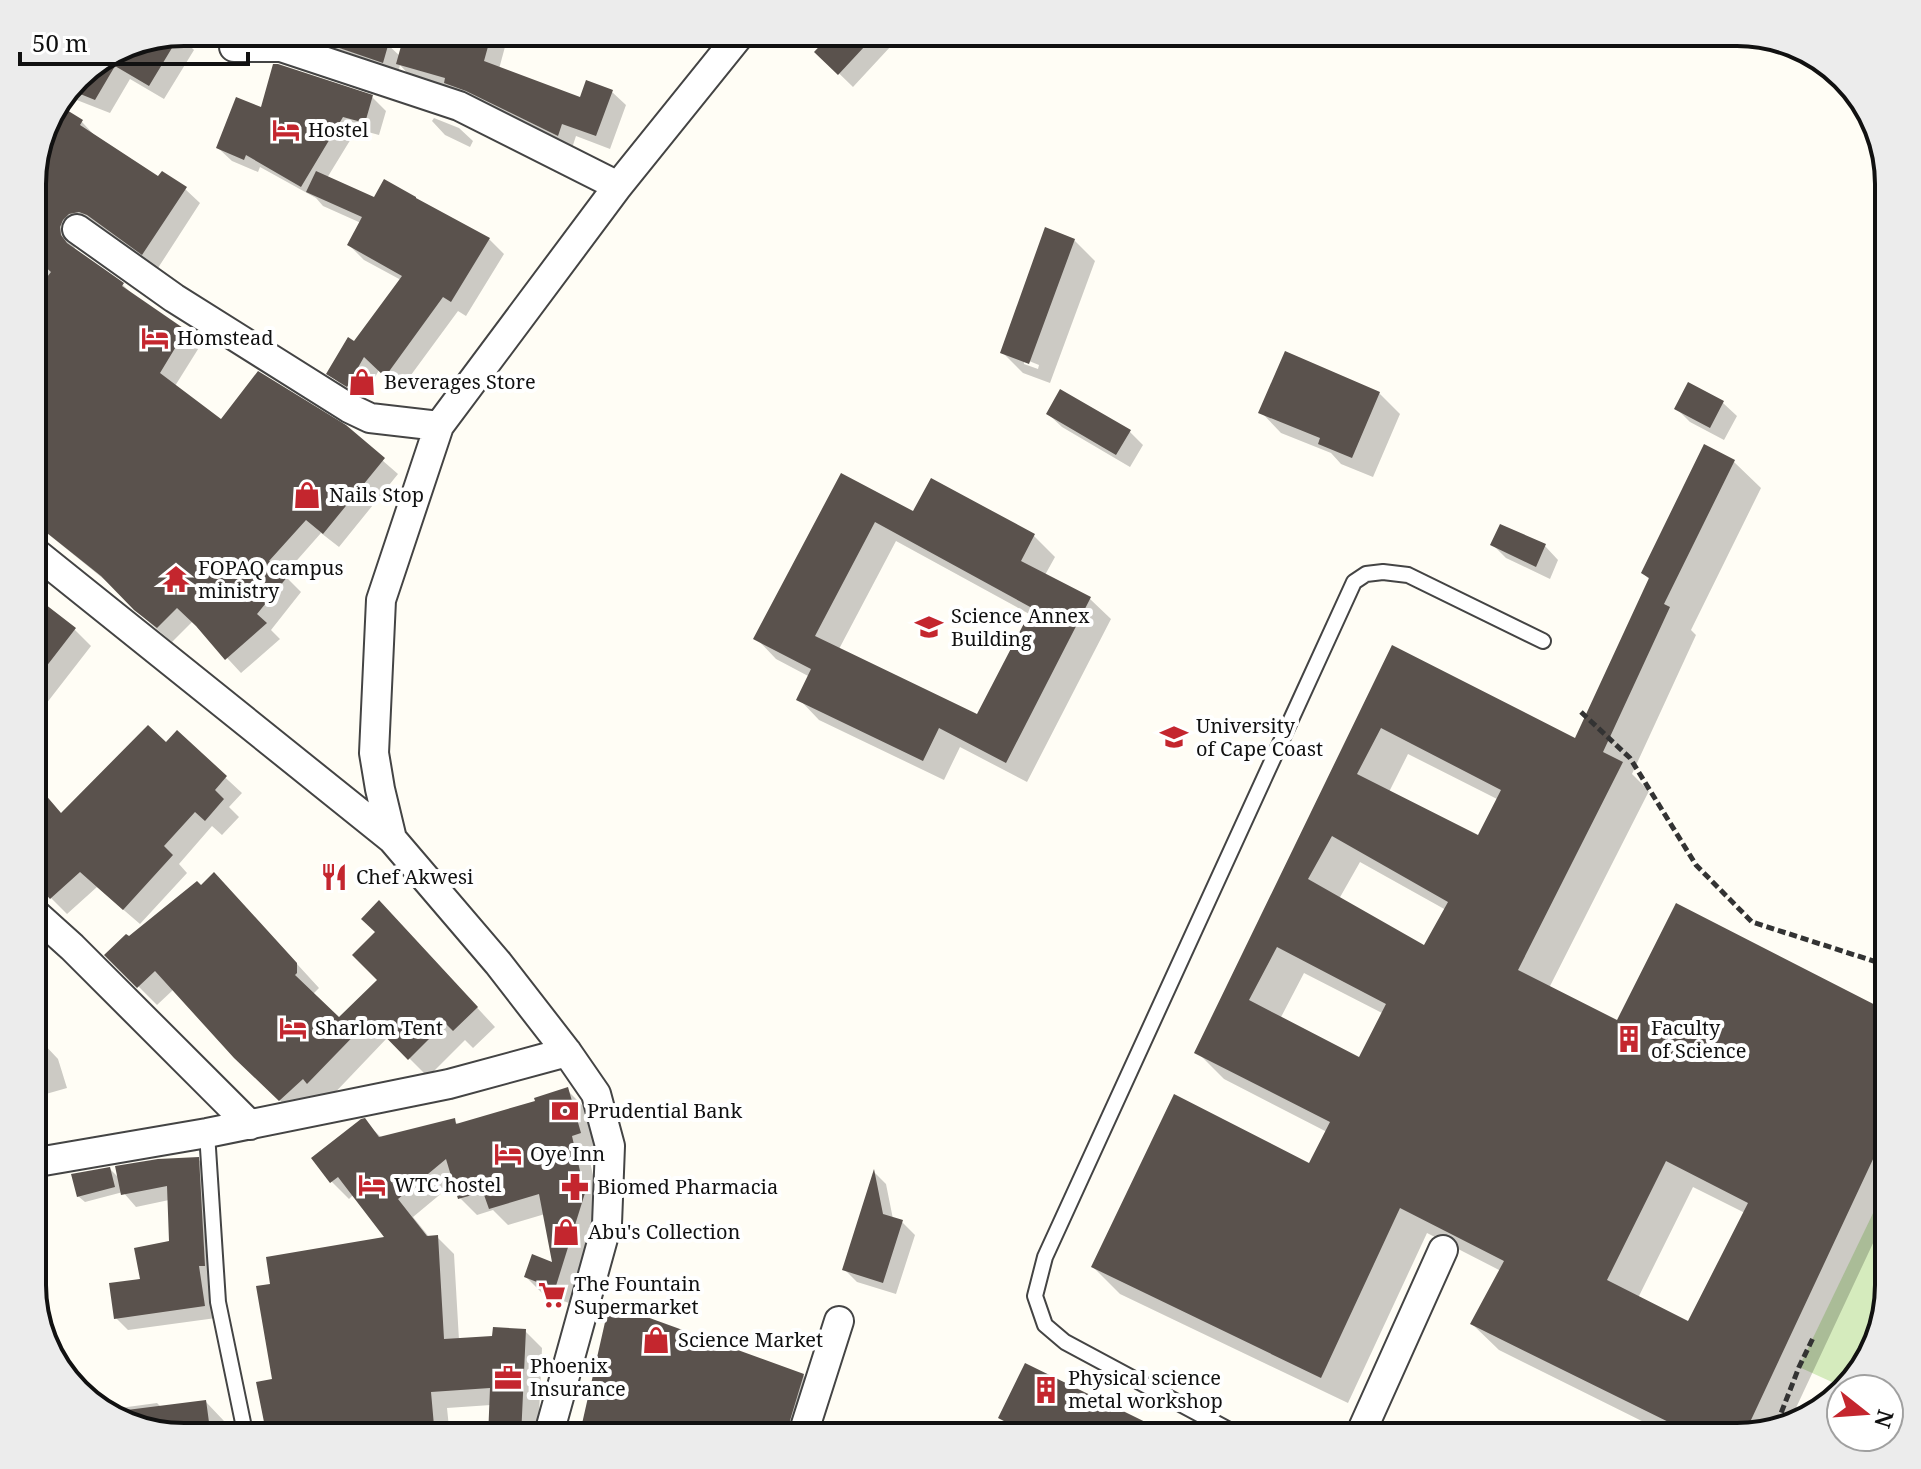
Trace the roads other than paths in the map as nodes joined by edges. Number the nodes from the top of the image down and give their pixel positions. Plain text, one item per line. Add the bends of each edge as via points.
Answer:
1 (731, 46) edge
2 (234, 47) dead end
3 (618, 186) junction
4 (77, 229) dead end
5 (439, 426) junction
6 (46, 561) edge
7 (1543, 641) dead end
8 (392, 839) junction
9 (46, 924) edge
10 (567, 1052) junction
11 (250, 1125) junction
12 (207, 1133) junction
13 (46, 1161) edge
14 (1443, 1250) dead end
15 (839, 1321) dead end
16 (243, 1423) edge
17 (552, 1423) edge
18 (806, 1423) edge
19 (1216, 1423) edge
20 (1365, 1423) edge

1 - 3 street
2 - 3 street via 281,47 459,106
3 - 5 street
4 - 5 street via 174,298 349,408 370,418
5 - 8 street via 381,600 374,753
6 - 8 street
7 - 19 lane via 1408,575 1366,574 1354,582 1045,1257 1035,1296 1045,1325 1065,1342
8 - 10 street
9 - 11 street
10 - 11 street via 449,1084
10 - 17 street via 596,1094 610,1146 607,1224
11 - 12 street
12 - 13 street
12 - 16 lane via 218,1302
14 - 20 street
15 - 18 street

